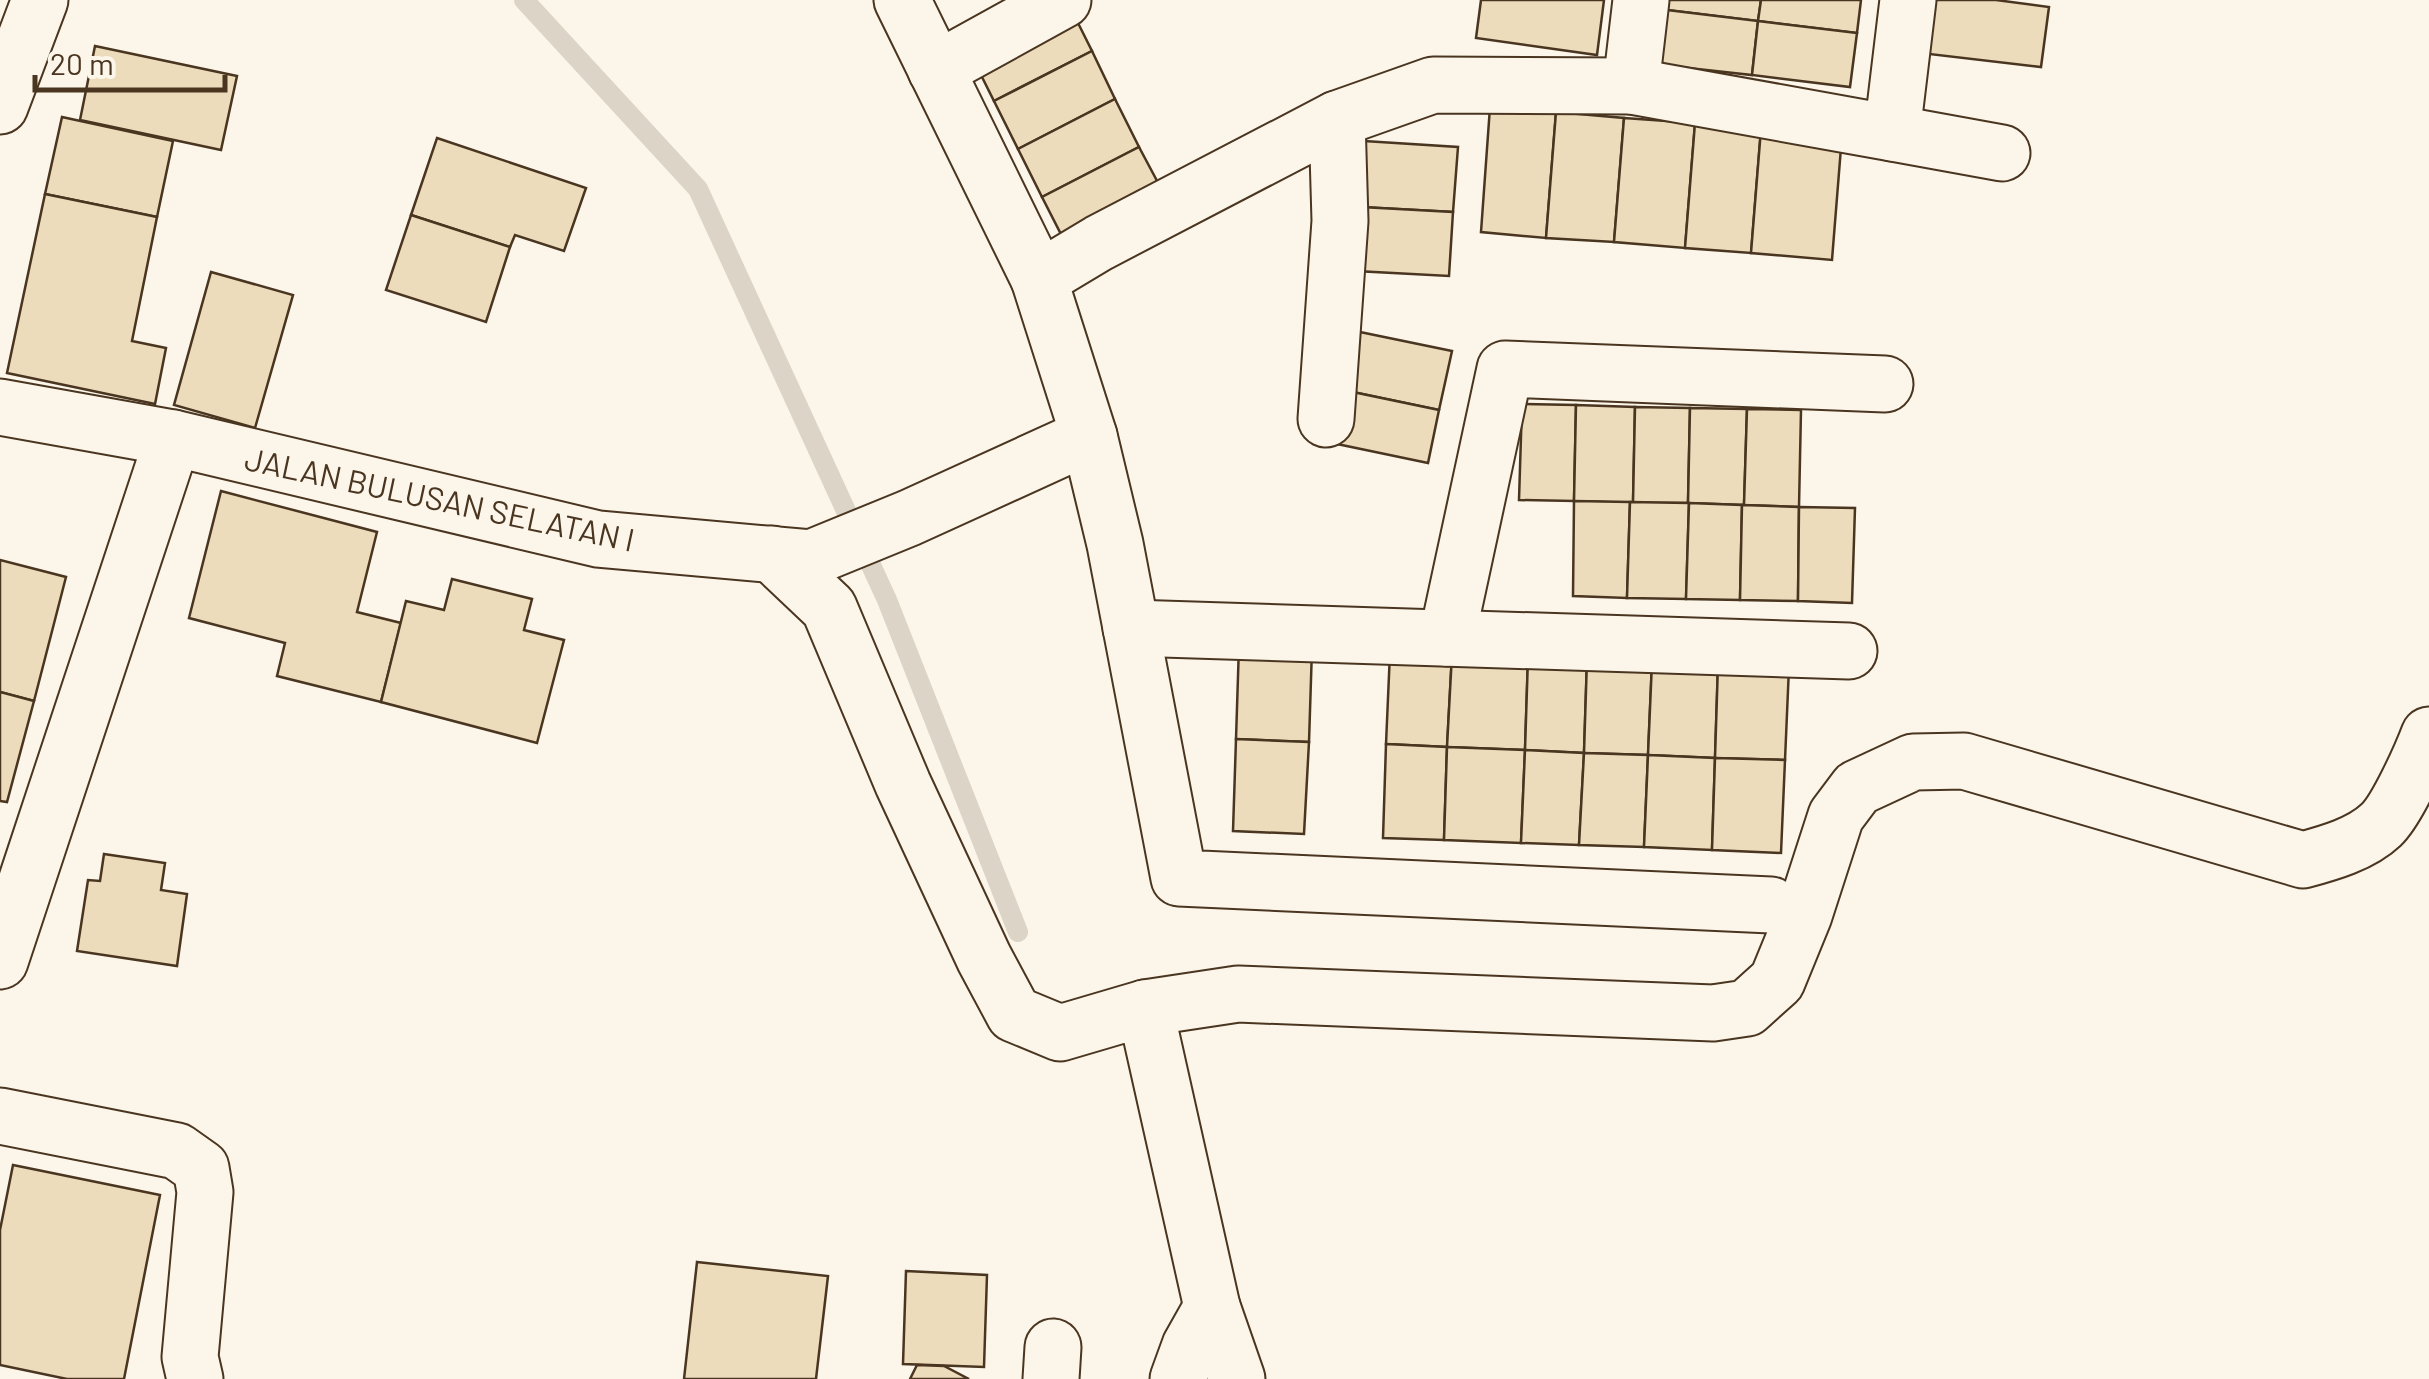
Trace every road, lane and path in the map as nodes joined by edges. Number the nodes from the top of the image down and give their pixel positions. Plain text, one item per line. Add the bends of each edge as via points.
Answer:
1 (40, 0) edge
2 (902, 0) edge
3 (1063, 0) edge
4 (1641, 0) edge
5 (1908, 0) edge
6 (936, 70) junction
7 (1632, 86) junction
8 (0, 106) edge
9 (1337, 119) junction
10 (1873, 130) junction
11 (2002, 153) dead end
12 (1038, 279) junction
13 (1886, 384) dead end
14 (0, 407) edge
15 (1326, 419) dead end
16 (1089, 436) junction
17 (173, 438) junction
18 (791, 556) junction
19 (1131, 628) junction
20 (1448, 638) junction
21 (1849, 651) dead end
22 (2429, 734) edge
23 (1771, 905) dead end
24 (0, 961) edge
25 (1144, 1008) junction
26 (0, 1116) edge
27 (1212, 1308) junction
28 (195, 1379) edge
29 (1178, 1379) edge
30 (1237, 1379) edge

1 - 8 street
2 - 6 street
3 - 6 street
4 - 7 street
5 - 10 street
6 - 12 street
7 - 9 street via 1434,84
7 - 10 street
9 - 12 street
9 - 15 street via 1340,221
10 - 11 street
12 - 16 street
13 - 20 street via 1505,370
14 - 17 street, JALAN BULUSAN SELATAN I
16 - 18 street, JALAN BULUSAN SELATAN I via 909,518
16 - 19 street
17 - 18 street, JALAN BULUSAN SELATAN I via 598,538
17 - 24 street
18 - 25 street via 829,608 903,784 1014,1014 1060,1033
19 - 20 street
19 - 23 street via 1179,878
20 - 21 street
22 - 25 street via 2382,824 2338,851 2303,860 1964,762 1913,762 1857,788 1836,816 1777,981 1747,1008 1713,1013 1238,994
25 - 27 street
26 - 28 street via 177,1151 201,1168 205,1192 190,1357
27 - 29 street
27 - 30 street

